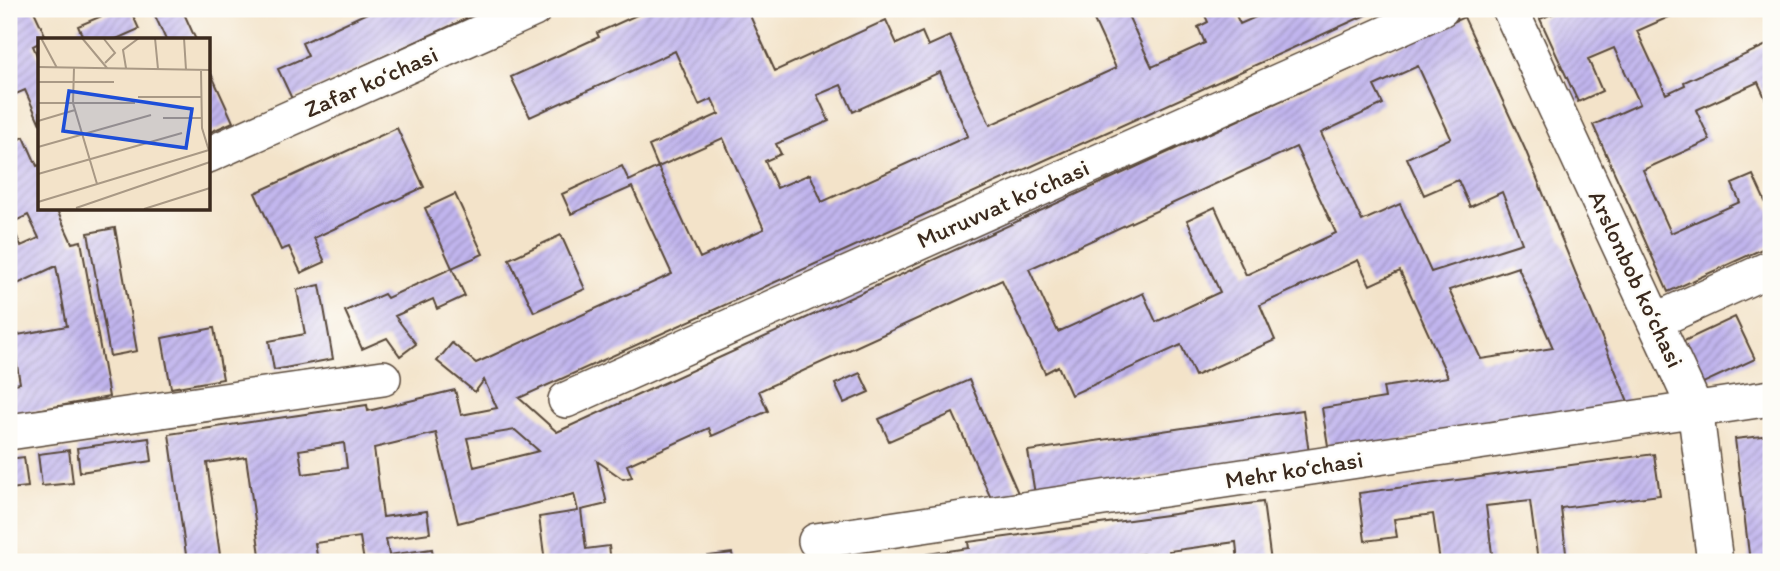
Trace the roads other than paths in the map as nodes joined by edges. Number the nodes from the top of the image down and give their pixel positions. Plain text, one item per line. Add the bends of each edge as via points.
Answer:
1 (534, 9) edge
2 (1441, 9) edge
3 (1510, 9) edge
4 (210, 154) edge
5 (1771, 268) edge
6 (1656, 321) junction
7 (383, 378) dead end
8 (1771, 398) edge
9 (566, 400) dead end
10 (1695, 408) junction
11 (9, 432) edge
12 (816, 541) dead end
13 (1715, 562) edge

1 - 4 street, Zafar koʻchasi
2 - 9 street, Muruvvat koʻchasi
3 - 6 street, Arslonbob koʻchasi
5 - 6 street
6 - 10 street, Arslonbob koʻchasi
7 - 11 street
8 - 10 street, Mehr koʻchasi
10 - 12 street, Mehr koʻchasi
10 - 13 street, Arslonbob koʻchasi

